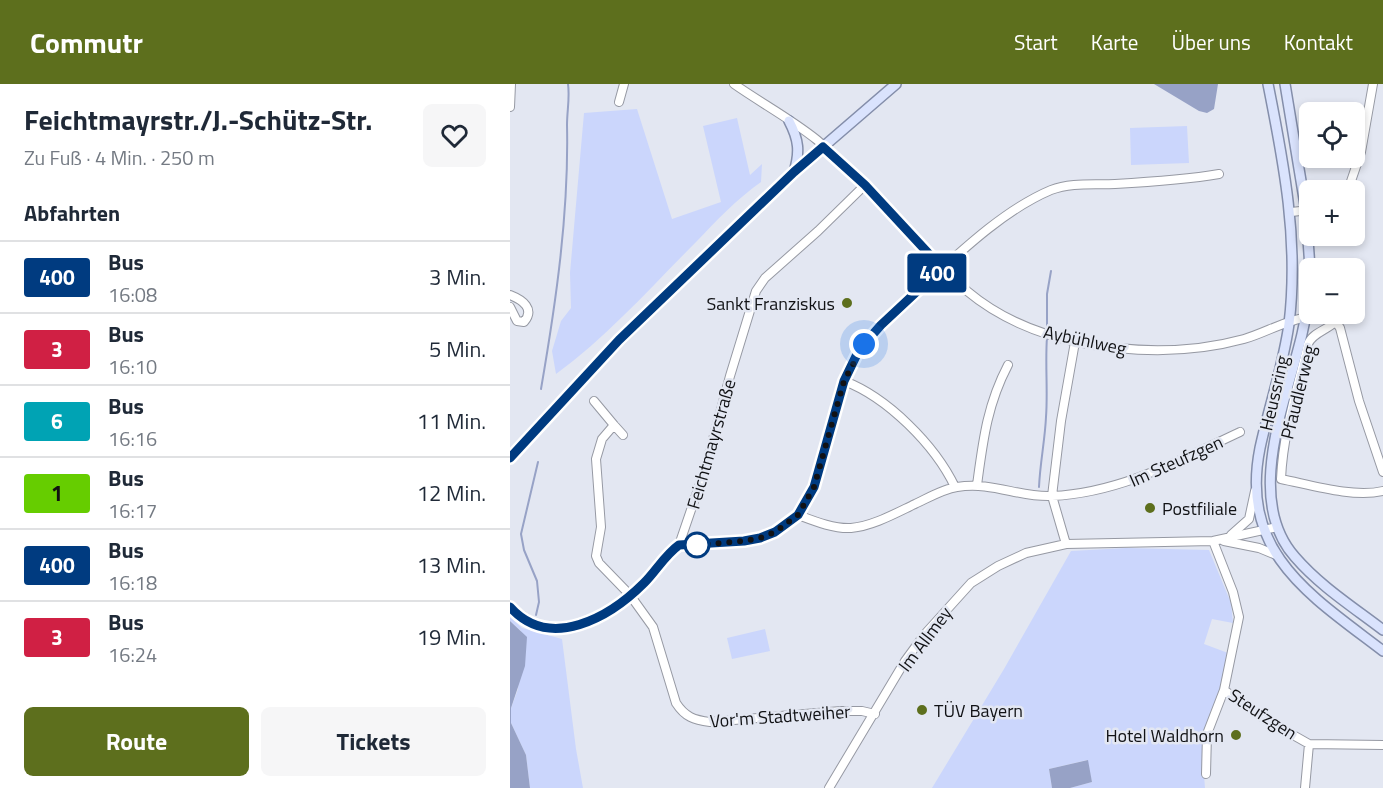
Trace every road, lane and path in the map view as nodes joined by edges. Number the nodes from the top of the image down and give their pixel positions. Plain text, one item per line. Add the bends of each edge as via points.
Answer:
1 (512, 84) edge
2 (624, 84) edge
3 (734, 84) edge
4 (897, 84) edge
5 (1268, 84) edge
6 (1285, 84) edge
7 (1373, 84) edge
8 (619, 102) dead end
9 (510, 106) edge
10 (789, 121) junction
11 (823, 147) junction
12 (794, 172) junction
13 (1219, 174) dead end
14 (1302, 180) edge
15 (1352, 180) edge
16 (865, 185) junction
17 (1291, 212) junction
18 (1299, 212) edge
19 (942, 268) junction
20 (510, 296) edge
21 (510, 307) edge
22 (1299, 319) edge
23 (1289, 323) junction
24 (1304, 324) edge
25 (1333, 324) edge
26 (1337, 324) edge
27 (1075, 342) junction
28 (1008, 365) dead end
29 (844, 381) junction
30 (594, 401) dead end
31 (614, 425) junction
32 (1240, 432) dead end
33 (623, 435) dead end
34 (510, 458) edge
35 (1383, 472) edge
36 (977, 485) junction
37 (955, 487) junction
38 (1255, 491) junction
39 (1383, 491) edge
40 (1052, 496) junction
41 (798, 515) junction
42 (1277, 527) junction
43 (1264, 530) junction
44 (1216, 541) junction
45 (1066, 544) junction
46 (679, 545) junction
47 (1276, 555) junction
48 (630, 595) junction
49 (510, 607) edge
50 (1383, 630) edge
51 (1383, 651) edge
52 (1224, 690) junction
53 (874, 714) junction
54 (1309, 744) junction
55 (1383, 746) edge
56 (1206, 774) dead end
57 (829, 788) edge
58 (1305, 788) edge

1 - 9 street
2 - 8 street
3 - 10 street, Aybühlweg
4 - 11 main road
5 - 17 main road, Heussring
6 - 14 main road
7 - 15 street via 1362,152
10 - 11 street, Aybühlweg
10 - 12 main road via 799,149
11 - 12 main road
11 - 16 street, Aybühlweg
12 - 34 main road via 619,340
13 - 19 street via 1165,182 1052,189 1001,220
16 - 19 street, Aybühlweg
16 - 46 street, Feichtmayrstraße via 765,278 756,291
17 - 18 street
17 - 23 main road, Heussring
19 - 27 street, Aybühlweg via 993,310 1045,334
19 - 29 street via 864,344
20 - 21 street via 528,308 526,319 517,321
22 - 23 street, Aybühlweg
23 - 27 street, Aybühlweg via 1240,340 1183,350 1123,350
23 - 38 main road, Heussring via 1281,371 1260,448
24 - 42 main road, Heussring via 1282,408 1269,484
25 - 39 street, Pfaudlerweg via 1312,336 1308,344 1287,424 1281,479 1356,492
26 - 35 street
27 - 40 street
28 - 36 street via 985,426
29 - 37 street via 864,389 903,420
29 - 41 street via 814,487
30 - 31 street
31 - 33 street
31 - 48 street, Vor'm Stadtweiher via 602,440 596,459 601,527 596,556
32 - 40 street, Im Steufzgen via 1122,484
36 - 37 street, Im Steufzgen
36 - 40 street, Im Steufzgen
37 - 41 street, Im Steufzgen via 851,528
38 - 43 main road, Heussring
38 - 44 street via 1249,519 1233,535
40 - 45 street
41 - 46 street via 760,538
42 - 43 street, Im Allmey
42 - 50 main road, Heussring via 1293,555 1312,574
43 - 44 street, Im Allmey
43 - 47 main road, Heussring
44 - 45 street, Im Allmey
44 - 47 street, Im Allmey
44 - 52 street, Steufzgen via 1239,617
45 - 53 street, Im Allmey via 1026,553 971,583 924,635
46 - 48 street, Feichtmayrstraße
47 - 51 main road, Heussring via 1302,586
48 - 49 street, Feichtmayrstraße via 583,624 561,629 536,625
48 - 53 street, Vor'm Stadtweiher via 653,627 676,703 694,720 849,711
52 - 54 street, Steufzgen
52 - 56 street via 1207,734
53 - 57 street, Im Allmey
54 - 55 street, Steufzgen
54 - 58 street

